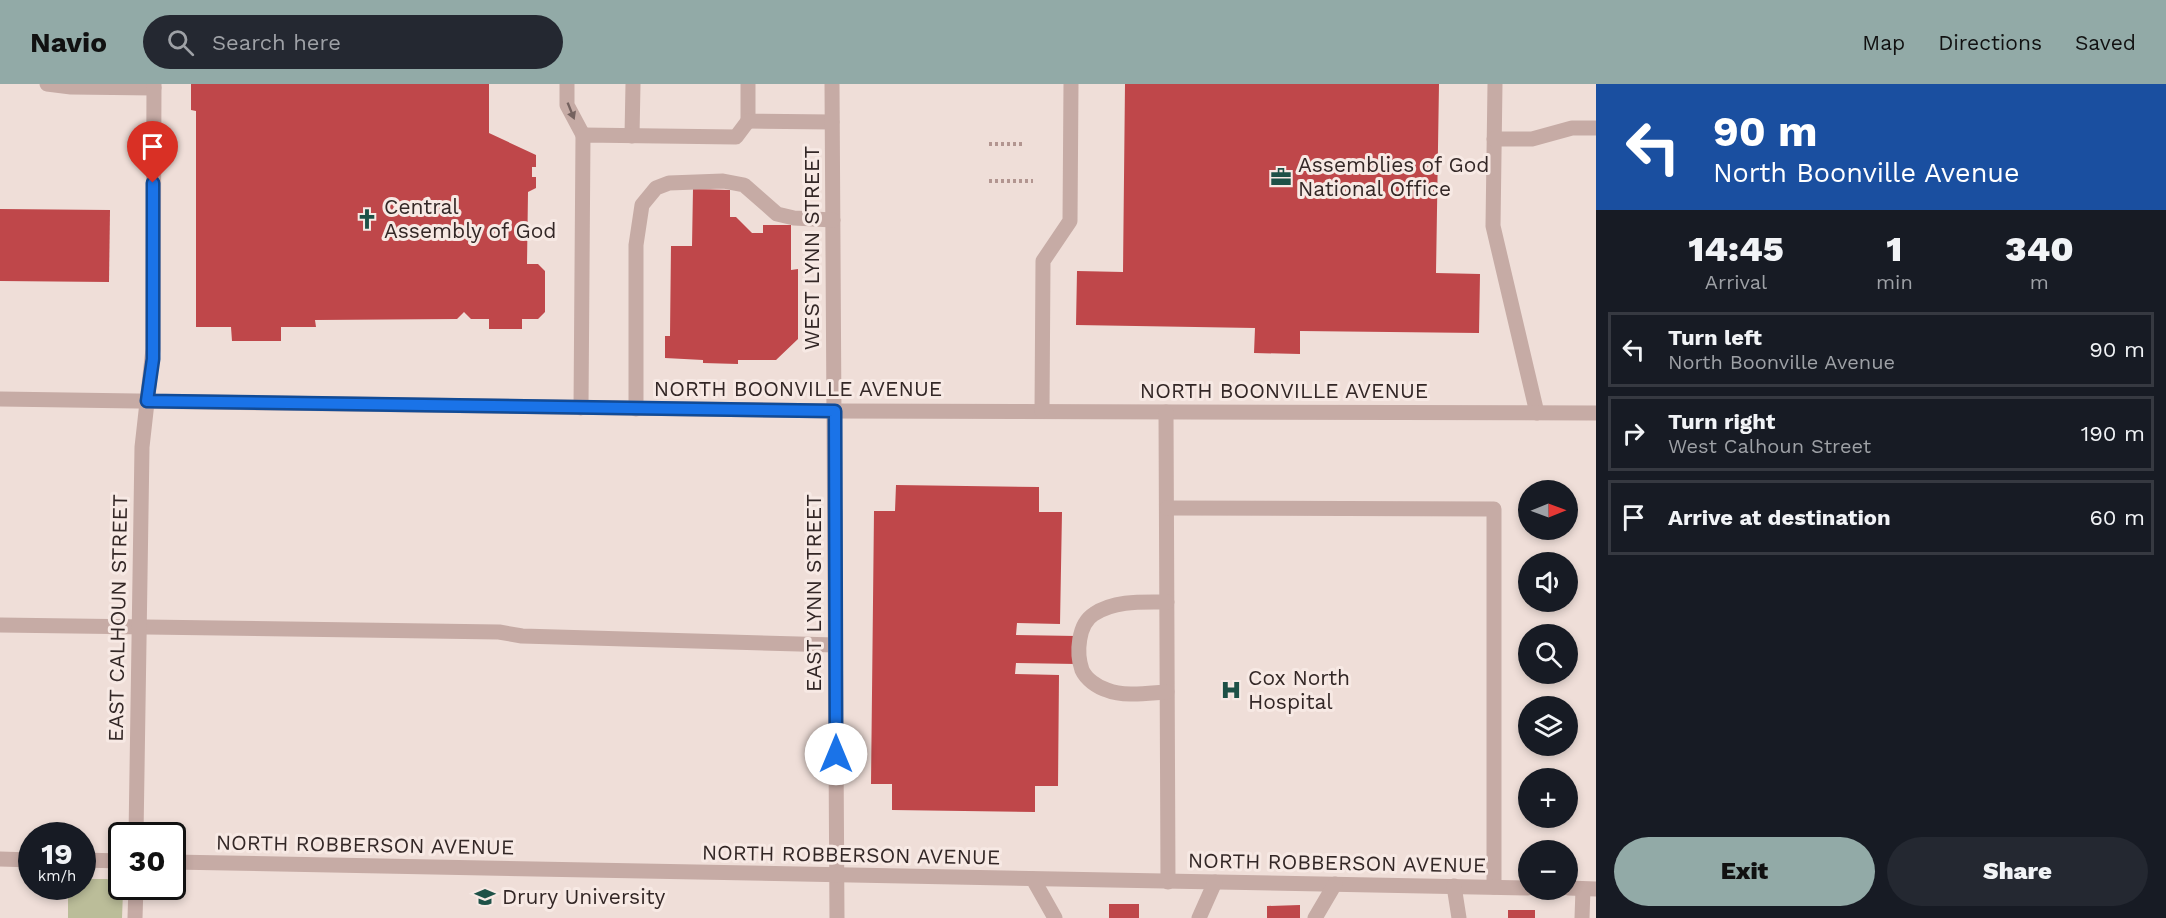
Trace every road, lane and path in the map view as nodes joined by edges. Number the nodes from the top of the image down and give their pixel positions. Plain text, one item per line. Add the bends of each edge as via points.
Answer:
1 (47, 84) edge
2 (567, 84) edge
3 (633, 84) edge
4 (748, 84) edge
5 (832, 84) edge
6 (1071, 84) edge
7 (1495, 84) edge
8 (154, 86) edge
9 (748, 121) junction
10 (832, 122) junction
11 (1596, 128) edge
12 (583, 135) junction
13 (632, 136) junction
14 (1494, 139) junction
15 (989, 144) dead end
16 (1024, 144) dead end
17 (989, 181) dead end
18 (1033, 181) dead end
19 (833, 220) junction
20 (0, 399) edge
21 (147, 401) junction
22 (581, 408) junction
23 (636, 409) junction
24 (835, 411) junction
25 (1042, 411) junction
26 (1166, 412) junction
27 (1537, 412) junction
28 (1596, 413) edge
29 (1167, 508) junction
30 (1167, 602) junction
31 (0, 625) edge
32 (139, 627) junction
33 (836, 645) junction
34 (1167, 692) junction
35 (136, 822) edge
36 (0, 859) edge
37 (18, 860) edge
38 (186, 862) edge
39 (837, 876) junction
40 (1032, 879) junction
41 (1168, 882) junction
42 (1215, 882) junction
43 (1335, 884) junction
44 (1454, 886) junction
45 (1494, 887) junction
46 (1518, 888) edge
47 (1582, 889) edge
48 (136, 900) edge
49 (135, 918) edge
50 (837, 918) edge
51 (1055, 918) edge
52 (1199, 918) edge
53 (1315, 918) edge
54 (1459, 918) edge
55 (1582, 918) edge

1 - 8 street
2 -> 12 street via 567,105
3 - 13 street
4 - 9 street
5 - 10 street, WEST LYNN STREET
6 - 25 street via 1070,221 1043,261
7 - 14 street
8 - 21 street, EAST CALHOUN STREET via 153,359
9 - 10 street
9 - 13 street via 736,137
10 - 19 street, WEST LYNN STREET
11 - 14 street via 1572,128 1532,139
12 - 13 street
12 - 22 street
14 - 27 street via 1493,226
15 - 16 path
17 - 18 path
19 - 23 street via 777,214 744,185 723,181 669,183 656,188 642,205 636,245
19 - 24 street, WEST LYNN STREET
20 - 21 street, NORTH BOONVILLE AVENUE
21 - 22 street, NORTH BOONVILLE AVENUE
21 - 32 street, EAST CALHOUN STREET via 142,447
22 - 23 street, NORTH BOONVILLE AVENUE
23 - 24 street, NORTH BOONVILLE AVENUE
24 - 25 street, NORTH BOONVILLE AVENUE
24 - 33 street, EAST LYNN STREET
25 - 26 street, NORTH BOONVILLE AVENUE
26 - 27 street, NORTH BOONVILLE AVENUE
26 - 29 street
27 - 28 street, NORTH BOONVILLE AVENUE
29 - 30 street
29 - 45 street via 1494,510
30 - 34 street
30 - 34 street via 1128,603 1093,614 1084,623 1080,654 1083,671 1107,691
31 - 32 street
32 - 33 street via 499,632 522,636
32 - 35 street, EAST CALHOUN STREET
33 - 39 street, EAST LYNN STREET
34 - 41 street
36 - 37 street
38 - 39 street, NORTH ROBBERSON AVENUE
39 - 40 street, NORTH ROBBERSON AVENUE
39 - 50 street, EAST LYNN STREET
40 - 41 street, NORTH ROBBERSON AVENUE
40 - 51 street
41 - 42 street, NORTH ROBBERSON AVENUE
42 - 43 street, NORTH ROBBERSON AVENUE
42 - 52 street
43 - 44 street, NORTH ROBBERSON AVENUE
43 - 53 street
44 - 45 street, NORTH ROBBERSON AVENUE
44 - 54 street
45 - 46 street, NORTH ROBBERSON AVENUE
47 - 55 street
48 - 49 street

